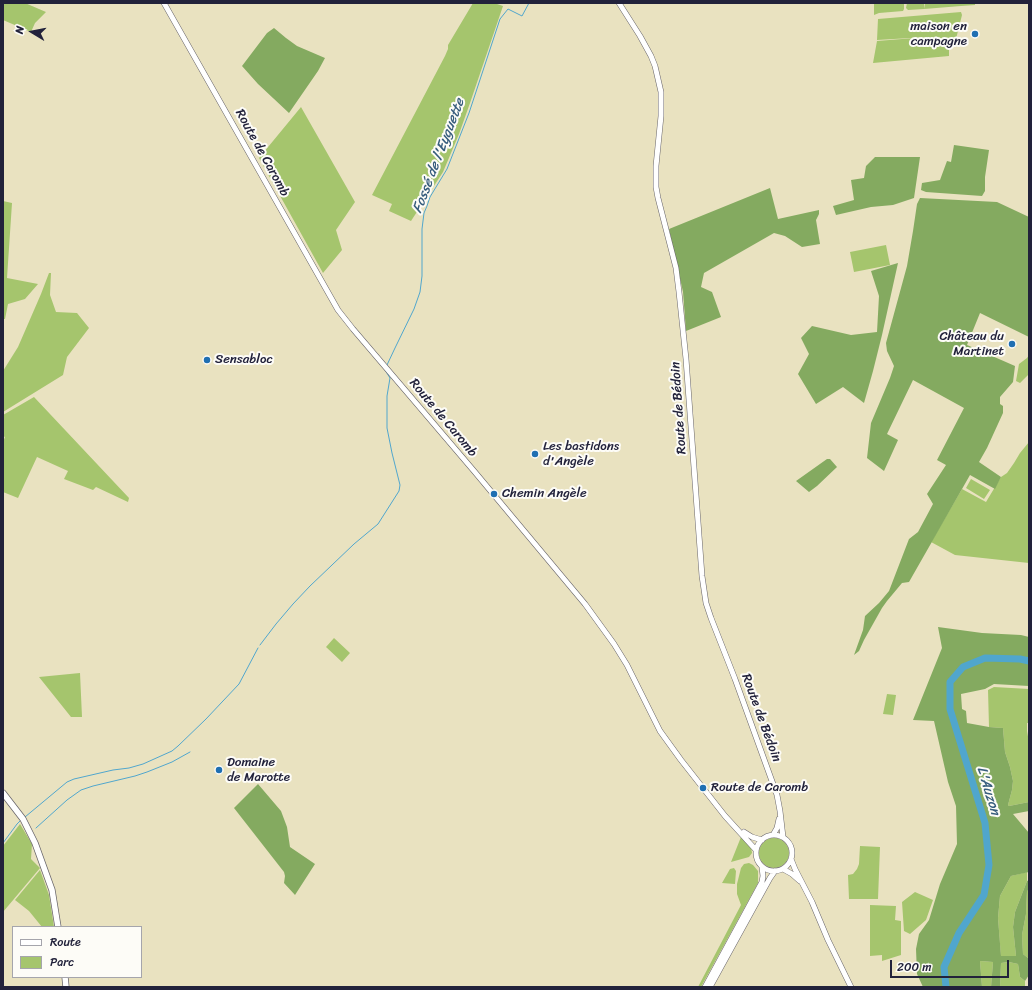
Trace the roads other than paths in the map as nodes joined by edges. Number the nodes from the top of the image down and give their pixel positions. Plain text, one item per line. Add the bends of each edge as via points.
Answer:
1 (164, 3) edge
2 (619, 3) edge
3 (3, 793) edge
4 (780, 811) junction
5 (735, 826) junction
6 (773, 835) junction
7 (783, 837) junction
8 (762, 840) junction
9 (756, 850) junction
10 (791, 859) junction
11 (762, 867) junction
12 (783, 869) junction
13 (775, 871) junction
14 (804, 886) junction
15 (58, 926) edge
16 (705, 987) edge
17 (710, 987) edge
18 (851, 987) edge

1 - 5 main road, Route de Caromb via 338,310 585,604 627,665 660,731
2 - 4 main road, Route de Bédoin via 655,66 661,92 656,188 680,292 706,603 773,782
3 - 15 main road via 23,819 35,843 52,890
4 - 6 main road via 779,822
4 - 7 main road, Route de Bédoin
5 - 8 main road
5 - 9 main road
6 - 7 main road
6 - 8 main road
7 - 10 main road via 792,849
8 - 9 main road
9 - 11 main road
10 - 12 main road
10 - 14 main road
11 - 13 main road
11 - 16 main road via 762,882
12 - 13 main road
12 - 14 main road
13 - 17 main road
14 - 18 main road

